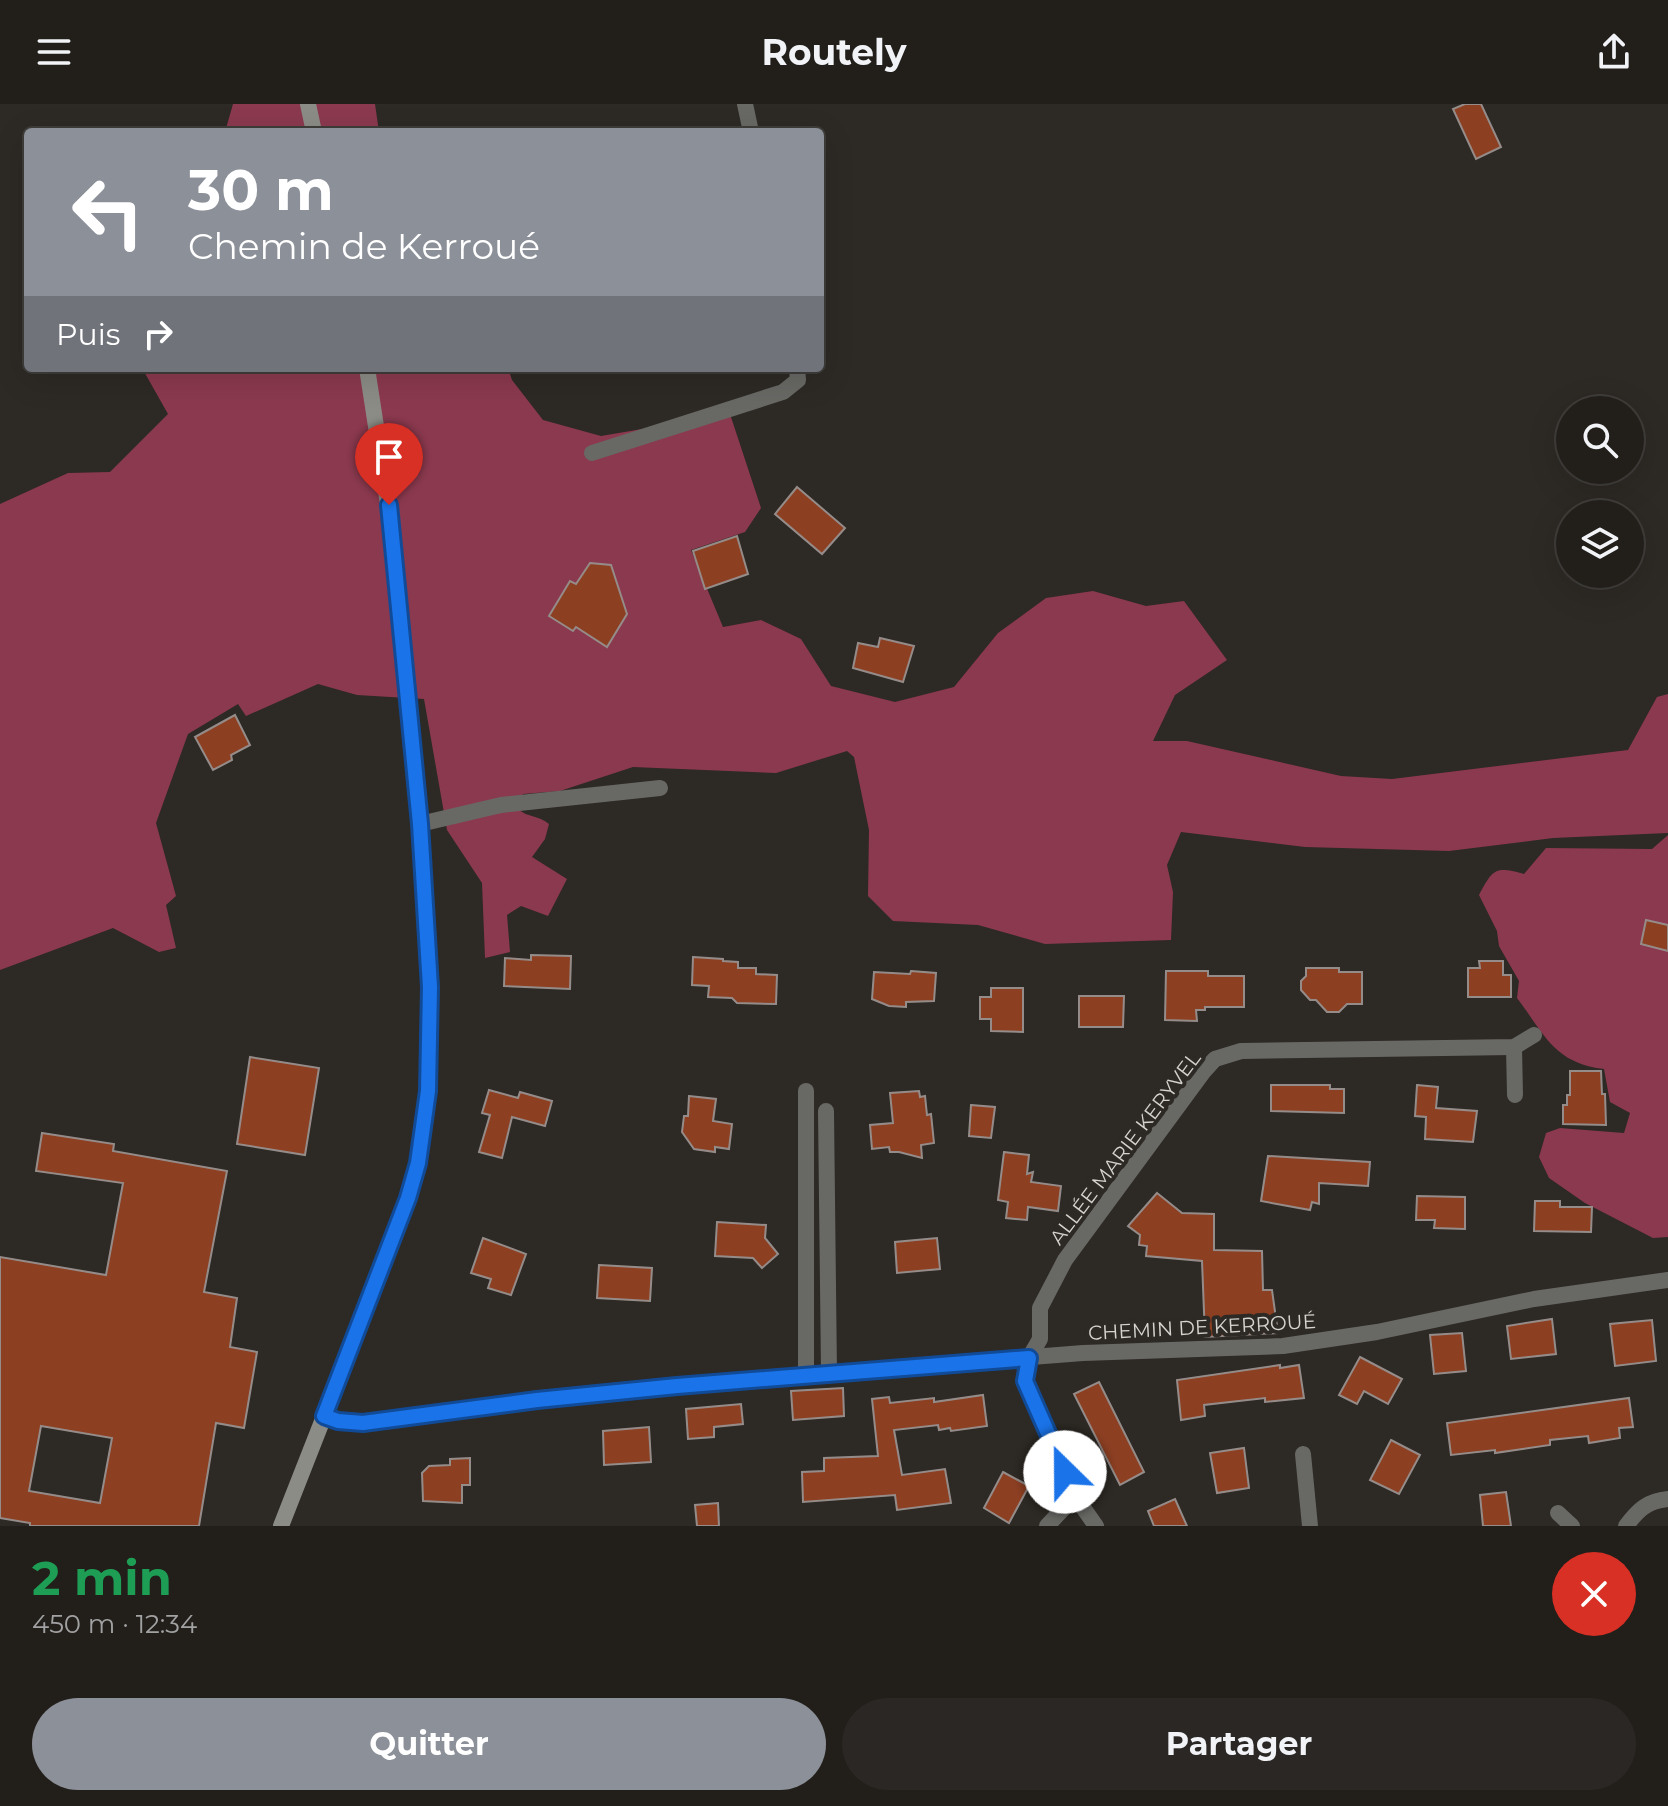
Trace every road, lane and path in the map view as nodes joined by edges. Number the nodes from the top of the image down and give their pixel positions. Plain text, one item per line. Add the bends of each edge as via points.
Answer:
1 (308, 104) edge
2 (745, 104) edge
3 (313, 128) edge
4 (750, 128) edge
5 (368, 372) edge
6 (797, 372) edge
7 (592, 453) dead end
8 (660, 788) dead end
9 (420, 824) junction
10 (1534, 1035) dead end
11 (1514, 1047) junction
12 (806, 1091) dead end
13 (1515, 1095) dead end
14 (826, 1111) dead end
15 (1668, 1280) edge
16 (1029, 1358) junction
17 (829, 1373) junction
18 (806, 1374) junction
19 (324, 1416) junction
20 (1303, 1454) dead end
21 (1075, 1496) junction
22 (1668, 1499) edge
23 (1558, 1513) dead end
24 (281, 1526) edge
25 (1047, 1526) edge
26 (1096, 1526) edge
27 (1310, 1526) edge
28 (1572, 1526) edge
29 (1626, 1526) edge

1 - 3 street
2 - 4 street
5 - 9 street via 392,530
6 - 7 street via 798,380 783,392
8 - 9 street via 490,807
9 - 19 street via 430,1053 418,1163
10 - 11 street
11 - 13 street
11 - 16 street, ALLÉE MARIE KERYVEL via 1256,1050 1215,1059 1065,1260 1042,1301 1040,1339
12 - 18 street
14 - 17 street
15 - 16 street, CHEMIN DE KERROUÉ via 1283,1346
16 - 17 street, CHEMIN DE KERROUÉ
16 - 21 street, ALLÉE MARIE KERYVEL via 1025,1381
17 - 18 street, CHEMIN DE KERROUÉ
18 - 19 street, CHEMIN DE KERROUÉ via 363,1423
19 - 24 street
20 - 27 street
21 - 25 street
21 - 26 street, ALLÉE MARIE KERYVEL
22 - 29 street via 1649,1502
23 - 28 street

